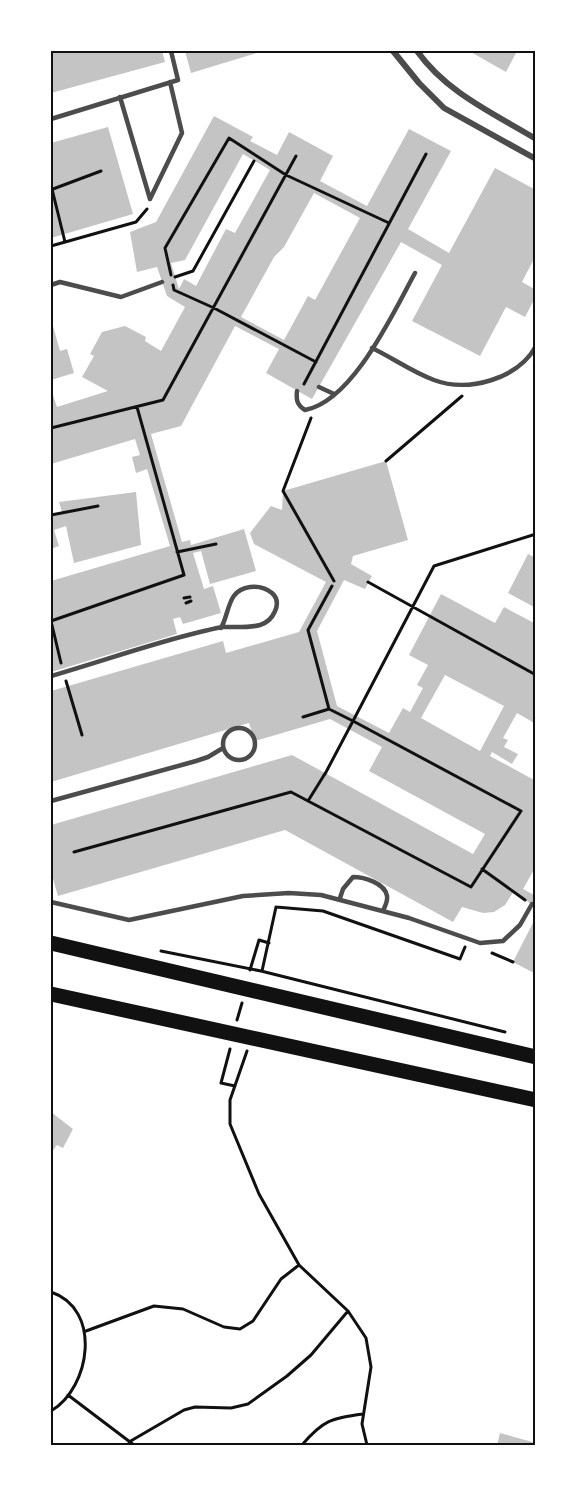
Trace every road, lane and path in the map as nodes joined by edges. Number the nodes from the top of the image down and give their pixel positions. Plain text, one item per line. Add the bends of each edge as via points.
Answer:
1 (171, 51) edge
2 (393, 51) edge
3 (417, 51) edge
4 (170, 82) junction
5 (120, 97) junction
6 (51, 119) edge
7 (536, 139) edge
8 (426, 154) dead end
9 (296, 156) dead end
10 (536, 159) edge
11 (254, 160) dead end
12 (101, 171) dead end
13 (286, 175) junction
14 (52, 189) edge
15 (150, 199) junction
16 (389, 223) junction
17 (65, 242) junction
18 (51, 246) edge
19 (415, 273) dead end
20 (176, 278) dead end
21 (162, 282) dead end
22 (51, 285) edge
23 (214, 308) junction
24 (536, 346) edge
25 (372, 348) junction
26 (316, 362) junction
27 (304, 384) dead end
28 (319, 387) dead end
29 (297, 391) dead end
30 (465, 393) dead end
31 (334, 394) junction
32 (137, 407) junction
33 (315, 408) junction
34 (51, 428) edge
35 (386, 461) dead end
36 (98, 506) dead end
37 (51, 515) edge
38 (536, 534) edge
39 (216, 544) dead end
40 (177, 552) junction
41 (334, 581) dead end
42 (368, 582) dead end
43 (332, 586) dead end
44 (184, 598) dead end
45 (186, 603) dead end
46 (413, 606) junction
47 (221, 628) junction
48 (63, 672) junction
49 (536, 675) edge
50 (51, 676) edge
51 (329, 709) junction
52 (303, 717) dead end
53 (353, 722) junction
54 (82, 735) dead end
55 (223, 748) junction
56 (51, 801) edge
57 (308, 801) junction
58 (74, 852) dead end
59 (482, 869) junction
60 (279, 894) junction
61 (340, 898) junction
62 (51, 902) edge
63 (532, 904) joint
64 (276, 907) junction
65 (383, 911) junction
66 (269, 943) junction
67 (467, 943) dead end
68 (51, 944) edge
69 (156, 950) dead end
70 (485, 951) dead end
71 (513, 962) dead end
72 (250, 970) dead end
73 (261, 972) junction
74 (244, 992) dead end
75 (51, 994) edge
76 (236, 1027) dead end
77 (515, 1034) dead end
78 (250, 1038) junction
79 (230, 1049) dead end
80 (536, 1057) edge
81 (235, 1086) junction
82 (536, 1100) edge
83 (299, 1265) junction
84 (51, 1292) edge
85 (348, 1311) junction
86 (86, 1331) junction
87 (68, 1395) junction
88 (51, 1411) edge
89 (363, 1414) junction
90 (129, 1442) junction
91 (134, 1445) edge
92 (302, 1445) edge
93 (366, 1445) edge

1 - 4 lane via 179,79
2 - 10 street via 444,108
3 - 7 street via 439,76 473,104
4 - 5 lane
4 - 15 lane via 182,133
5 - 6 lane
5 - 15 lane
8 - 16 path
9 - 13 path
11 - 20 path via 193,271
12 - 14 path
13 - 16 path
13 - 23 path
13 - 23 path via 229,138 165,248 174,291
14 - 17 path
15 - 17 path via 136,222
16 - 26 path
17 - 18 path
19 - 25 lane
21 - 22 lane via 121,297 60,282
23 - 26 path
23 - 32 path via 163,400
24 - 25 lane via 530,357 511,372 488,382 463,384 436,381
25 - 31 lane via 345,387
26 - 27 path
28 - 31 lane
29 - 33 lane via 299,406 305,410
30 - 35 path
31 - 33 lane
32 - 34 path
32 - 40 path
33 - 41 path via 283,490
36 - 37 path
38 - 46 path via 434,566
39 - 40 path
40 - 48 path via 184,575 51,621
42 - 46 path
43 - 51 path via 308,630
44 - 45 path via 191,599
46 - 49 path
46 - 53 path
47 - 47 lane via 232,597 243,588 268,590 276,597 277,606 271,618 261,625
47 - 48 lane
48 - 50 lane
48 - 54 path
51 - 52 path
51 - 53 path
53 - 57 path
53 - 59 path via 521,811
55 - 55 lane via 229,757 239,761 249,757 255,742 251,732 236,728 224,737
55 - 56 lane via 196,761
57 - 58 path via 291,792
57 - 59 path via 471,887
59 - 63 path
60 - 61 lane
60 - 62 lane via 243,896 129,920
60 - 64 path
61 - 65 lane
61 - 65 lane via 353,877 361,877 380,885 387,893
63 - 65 lane via 520,925 503,941 480,943
64 - 66 path
64 - 67 path via 323,911 460,959
66 - 72 path via 259,940
66 - 73 path
68 - 80 main road
69 - 73 path
70 - 71 path
73 - 77 path
74 - 76 path
75 - 78 main road
78 - 81 path
78 - 82 main road
79 - 81 path via 221,1083
81 - 83 path via 230,1100 230,1124 259,1194
83 - 85 path
83 - 86 path via 282,1280 253,1321 240,1329 224,1327 183,1309 154,1306
84 - 86 path via 73,1307
85 - 89 path via 366,1338 369,1351 371,1367
85 - 90 path via 311,1356 248,1404 184,1410
86 - 87 path via 83,1365
87 - 88 path
87 - 90 path
89 - 92 path via 329,1420
89 - 93 path
90 - 91 path

